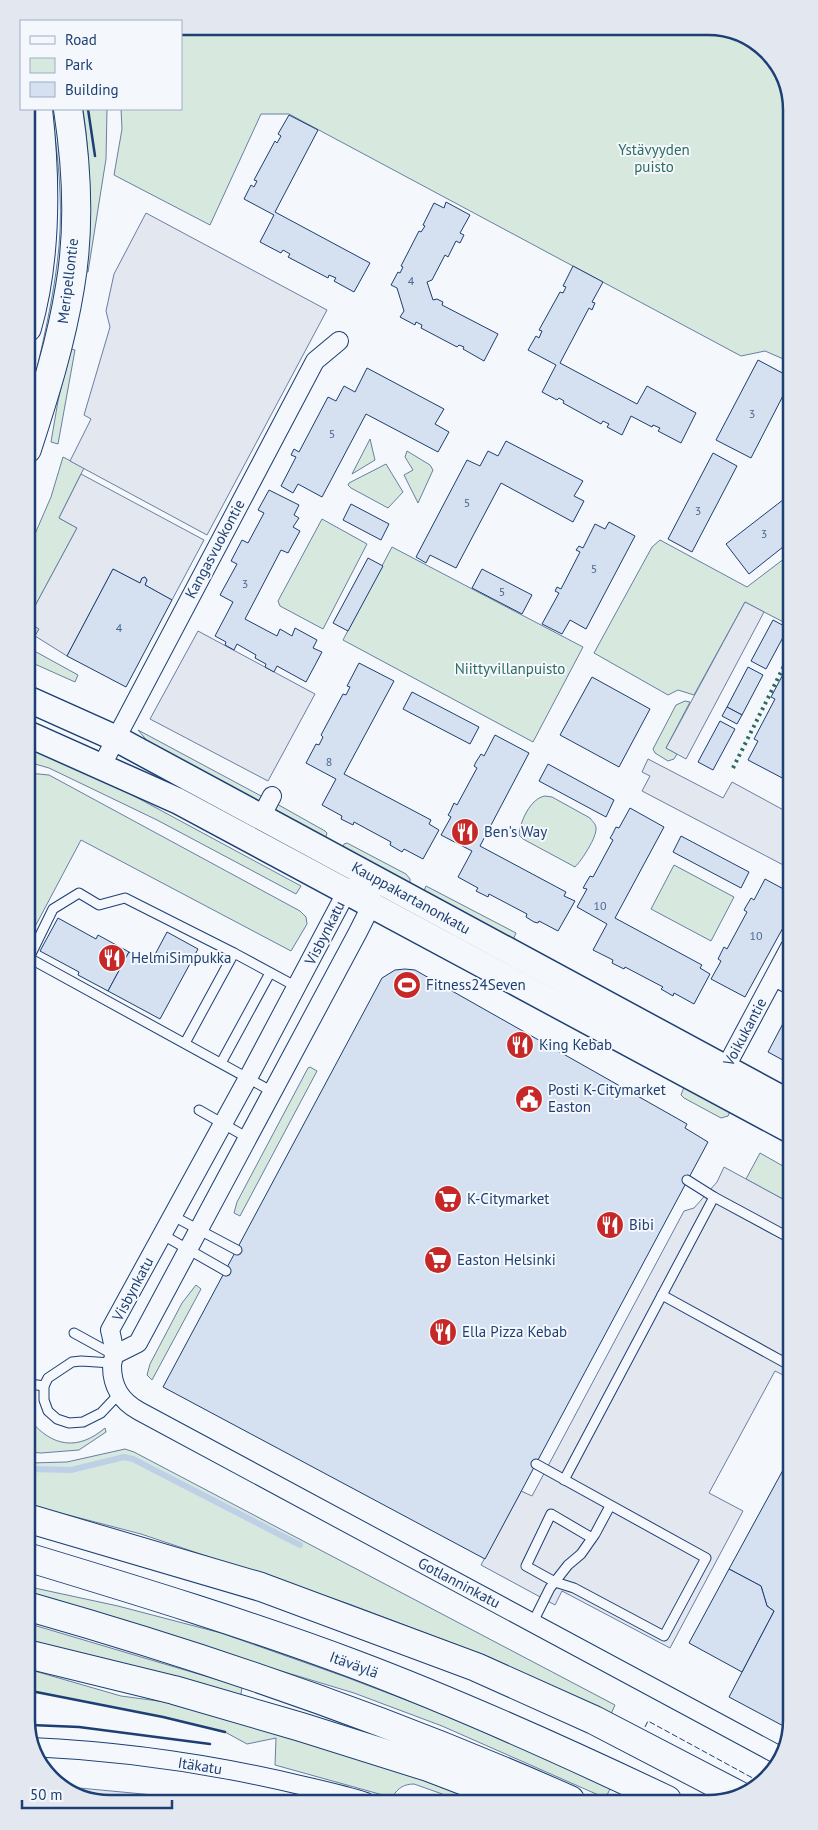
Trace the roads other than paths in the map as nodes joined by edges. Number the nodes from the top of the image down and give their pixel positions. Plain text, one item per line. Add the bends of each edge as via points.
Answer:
1 (38, 110) edge
2 (68, 110) edge
3 (35, 278) edge
4 (339, 341) dead end
5 (35, 423) edge
6 (35, 702) edge
7 (35, 737) edge
8 (115, 738) junction
9 (101, 767) junction
10 (370, 875) junction
11 (347, 891) junction
12 (372, 904) junction
13 (35, 946) edge
14 (234, 953) junction
15 (35, 961) edge
16 (783, 961) edge
17 (270, 973) junction
18 (772, 981) junction
19 (783, 986) edge
20 (297, 987) junction
21 (185, 1043) junction
22 (221, 1063) junction
23 (248, 1078) junction
24 (720, 1079) junction
25 (273, 1092) junction
26 (783, 1101) edge
27 (199, 1110) dead end
28 (224, 1124) junction
29 (783, 1125) edge
30 (248, 1138) junction
31 (687, 1180) dead end
32 (714, 1197) junction
33 (173, 1216) junction
34 (199, 1230) junction
35 (783, 1234) edge
36 (163, 1235) junction
37 (189, 1250) junction
38 (237, 1250) dead end
39 (226, 1271) dead end
40 (662, 1295) junction
41 (74, 1332) dead end
42 (113, 1359) junction
43 (783, 1362) edge
44 (35, 1385) edge
45 (44, 1386) junction
46 (118, 1395) junction
47 (536, 1464) dead end
48 (564, 1480) junction
49 (610, 1506) junction
50 (35, 1520) edge
51 (592, 1538) junction
52 (35, 1560) edge
53 (555, 1582) junction
54 (35, 1608) edge
55 (533, 1622) junction
56 (35, 1656) edge
57 (41, 1748) edge
58 (775, 1753) edge
59 (731, 1791) edge
60 (338, 1795) edge
61 (501, 1795) edge
62 (559, 1795) edge
63 (656, 1795) edge

1 - 3 main road, Meripellontie via 44,190
2 - 5 main road, Meripellontie via 75,159 76,205 71,285 55,359
4 - 8 street, Kangasvuokontie via 315,361
6 - 8 main road, Kauppakartanonkatu
7 - 9 main road, Kauppakartanonkatu
8 - 9 street, Kangasvuokontie
8 - 10 main road, Kauppakartanonkatu via 266,806
9 - 11 main road, Kauppakartanonkatu via 178,801
10 - 11 street, Visbynkatu
10 - 12 street
10 - 24 main road, Kauppakartanonkatu
11 - 12 main road, Kauppakartanonkatu
11 - 20 street, Visbynkatu
12 - 24 main road, Kauppakartanonkatu
12 - 25 street, Visbynkatu
13 - 14 lane via 53,910 80,893 98,905 125,898
14 - 17 lane
14 - 21 lane
15 - 21 lane
16 - 18 street, Voikukantie
17 - 20 lane
17 - 22 lane
18 - 19 lane
18 - 24 street, Voikukantie
20 - 23 street, Visbynkatu
21 - 22 lane
22 - 23 lane
23 - 25 lane
23 - 28 street, Visbynkatu
24 - 26 main road, Kauppakartanonkatu
24 - 29 main road, Kauppakartanonkatu
25 - 30 street, Visbynkatu
27 - 28 lane
28 - 30 lane
28 - 33 street, Visbynkatu
30 - 34 street, Visbynkatu
31 - 32 lane
32 - 35 lane
32 - 40 lane
33 - 34 lane
33 - 36 street, Visbynkatu
34 - 37 street, Visbynkatu
34 - 38 lane
36 - 37 lane
36 - 42 street, Visbynkatu via 110,1330
37 - 39 lane
37 - 42 street, Visbynkatu via 138,1343
40 - 43 lane
40 - 48 lane
41 - 42 lane
42 - 45 lane via 72,1362 48,1378
42 - 46 street, Visbynkatu
44 - 45 lane
45 - 46 lane via 48,1412 69,1423 83,1422 100,1413
46 - 55 street, Gotlanninkatu via 128,1405
47 - 48 lane
48 - 49 lane
49 - 51 lane
49 - 53 lane via 706,1558 664,1636 574,1588
50 - 59 main road via 262,1587 476,1667 594,1720
51 - 53 lane via 582,1554
51 - 53 lane via 551,1514 526,1566
52 - 63 main road, Itäväylä via 208,1612 354,1664 463,1707
53 - 55 lane
54 - 62 main road via 268,1680 415,1734
55 - 58 street, Gotlanninkatu
56 - 61 main road via 174,1690 301,1727 428,1767
57 - 60 street, Itäkatu via 202,1766 267,1777

